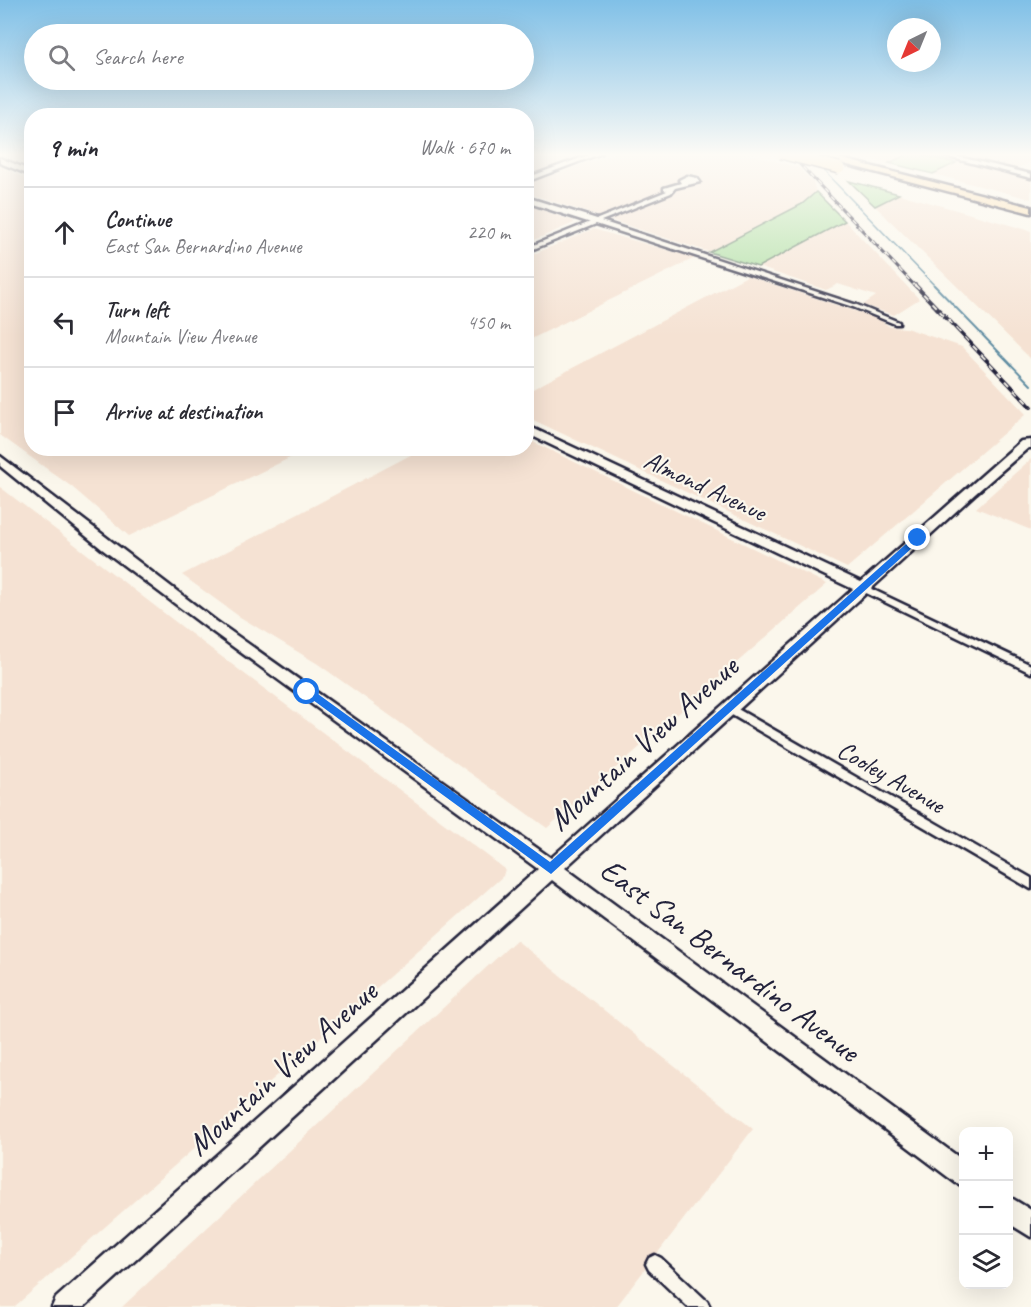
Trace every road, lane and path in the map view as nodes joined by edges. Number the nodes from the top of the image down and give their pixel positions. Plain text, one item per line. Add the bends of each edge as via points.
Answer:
1 (572, 214) edge
2 (612, 214) edge
3 (995, 214) edge
4 (998, 215) dead end
5 (594, 221) junction
6 (534, 247) edge
7 (897, 323) dead end
8 (1031, 431) edge
9 (534, 432) edge
10 (1028, 444) edge
11 (0, 460) edge
12 (863, 588) junction
13 (1031, 669) edge
14 (729, 708) junction
15 (551, 869) junction
16 (1031, 884) edge
17 (959, 1172) edge
18 (1013, 1212) edge
19 (1031, 1225) edge
20 (655, 1264) dead end
21 (64, 1307) edge
22 (701, 1307) edge

1 - 5 main road
2 - 5 street
3 - 4 highway
5 - 6 street
5 - 7 street
8 - 10 main road, Mountain View Avenue via 1022,438
9 - 12 main road, Almond Avenue
10 - 12 main road, Mountain View Avenue
11 - 15 main road, East San Bernardino Avenue via 107,546
12 - 13 street
12 - 14 main road, Mountain View Avenue
14 - 15 main road, Mountain View Avenue
14 - 16 street, Cooley Avenue
15 - 17 main road, East San Bernardino Avenue
15 - 21 main road, Mountain View Avenue
18 - 19 main road
20 - 22 street

